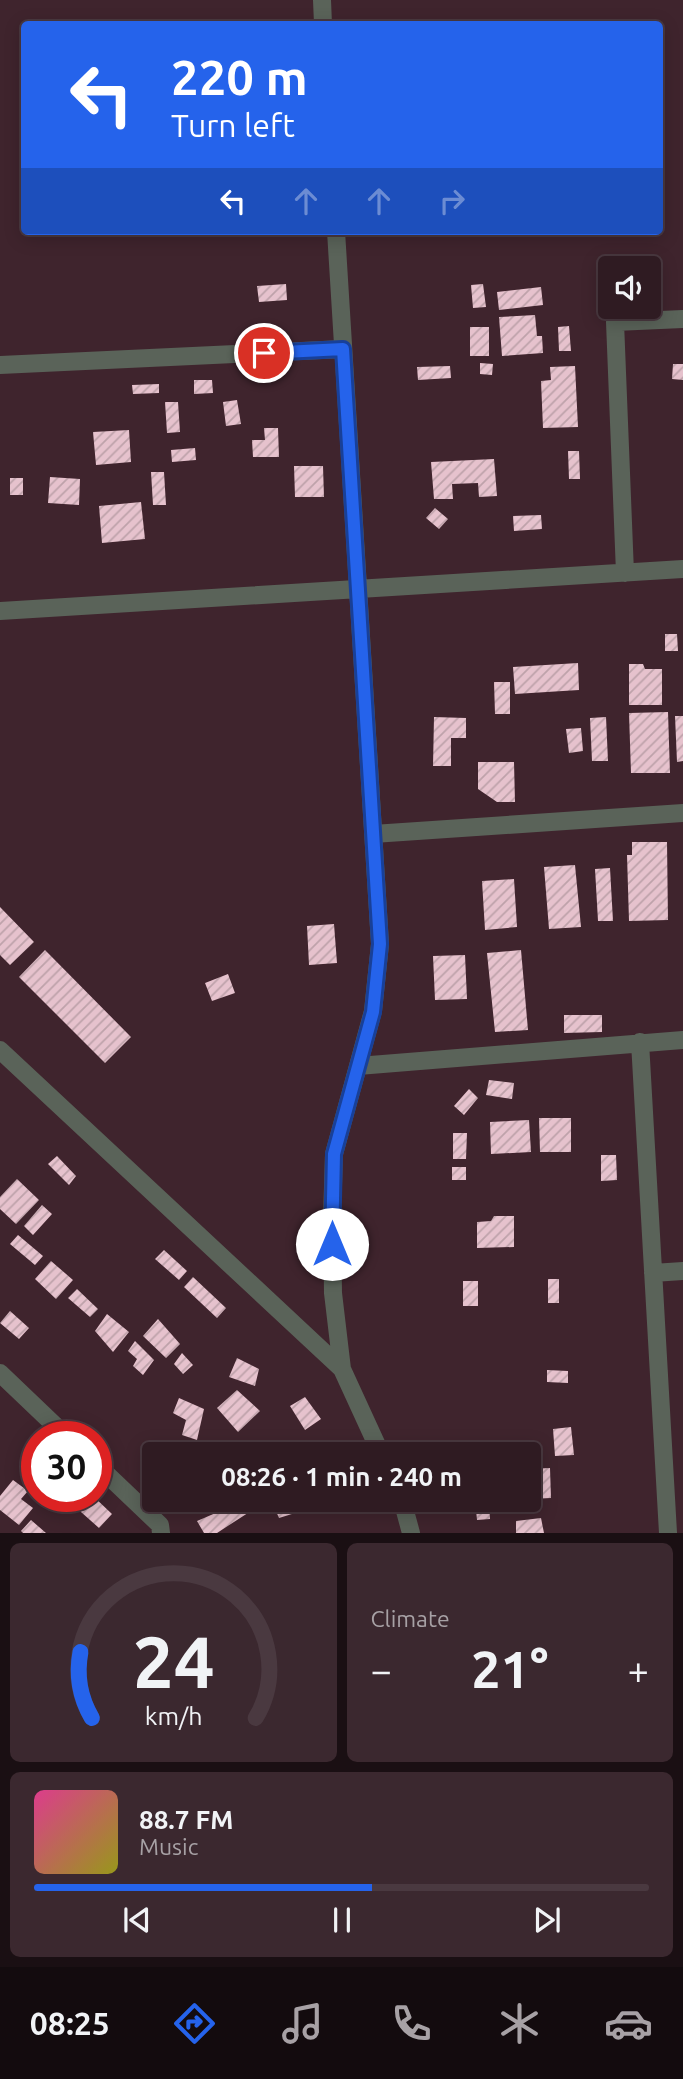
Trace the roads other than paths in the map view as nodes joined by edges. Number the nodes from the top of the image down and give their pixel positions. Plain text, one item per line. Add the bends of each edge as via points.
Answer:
1 (322, 0) edge
2 (323, 21) edge
3 (336, 235) edge
4 (683, 319) edge
5 (343, 349) junction
6 (0, 365) edge
7 (683, 569) edge
8 (625, 573) junction
9 (358, 589) junction
10 (0, 611) edge
11 (683, 813) edge
12 (373, 834) junction
13 (683, 1040) edge
14 (640, 1042) junction
15 (0, 1050) edge
16 (358, 1066) junction
17 (683, 1271) edge
18 (653, 1273) junction
19 (342, 1369) junction
20 (0, 1373) edge
21 (50, 1421) edge
22 (375, 1442) edge
23 (112, 1479) edge
24 (674, 1491) edge
25 (405, 1512) edge
26 (162, 1533) edge
27 (411, 1533) edge
28 (668, 1533) edge

1 - 2 street
3 - 5 street
4 - 8 street via 615,322
5 - 6 street
5 - 9 street
7 - 8 street
8 - 9 street
9 - 10 street
9 - 12 street
11 - 12 street
12 - 16 street via 380,944 373,1012
13 - 14 street
14 - 16 street
14 - 18 street
15 - 19 street
16 - 19 street via 334,1154 333,1293
17 - 18 street
18 - 24 street
19 - 22 street
20 - 21 street
23 - 26 street via 160,1525
24 - 28 street
25 - 27 street

